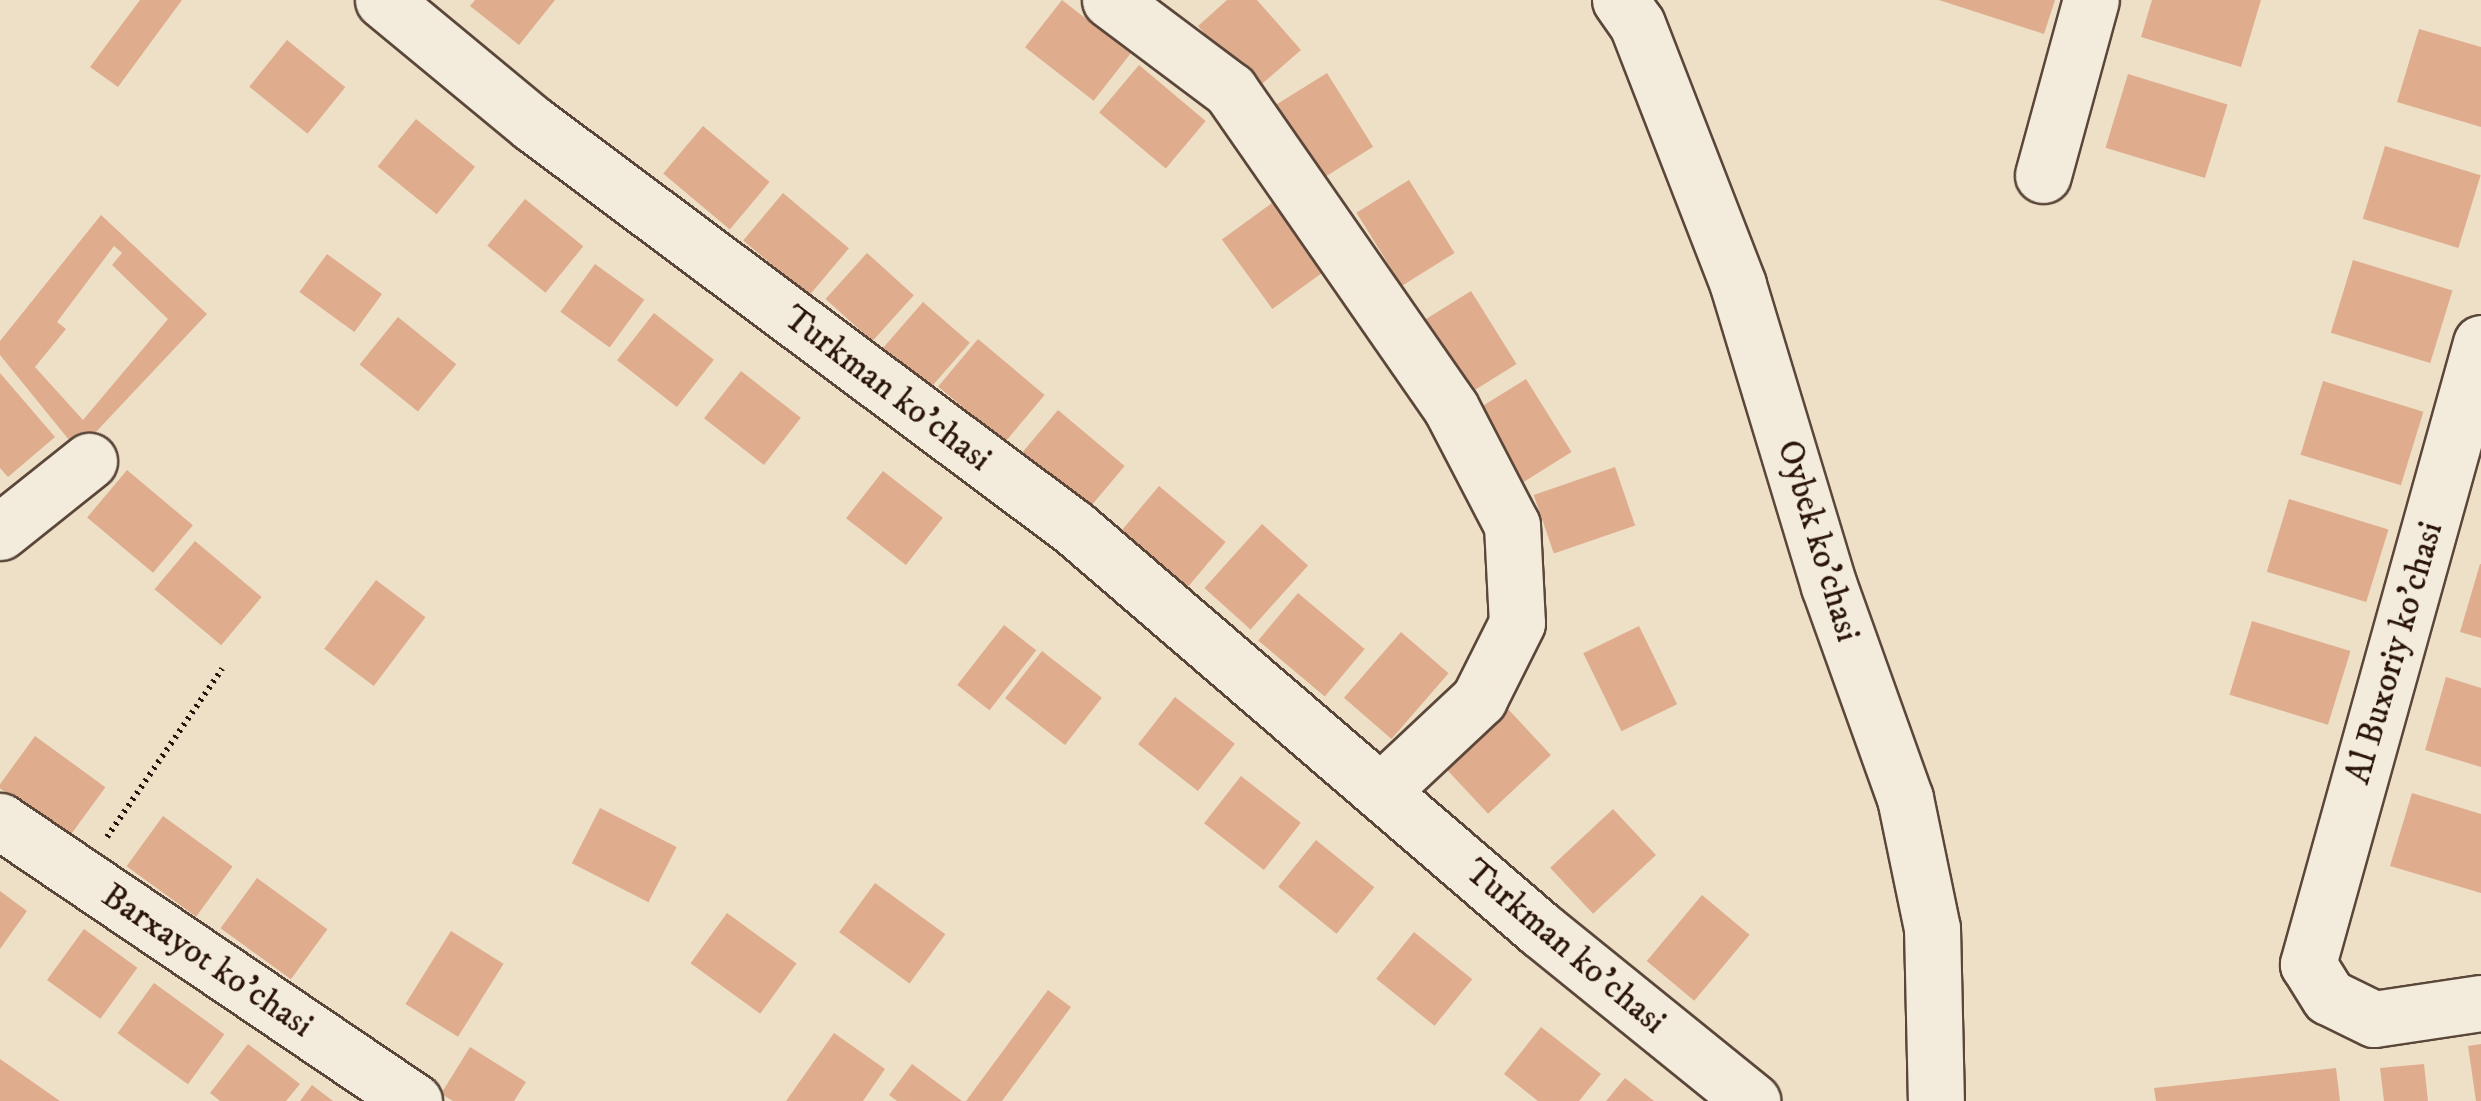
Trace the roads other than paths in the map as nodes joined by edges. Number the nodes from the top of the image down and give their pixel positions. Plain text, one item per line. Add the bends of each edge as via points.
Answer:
1 (383, 0) edge
2 (1110, 0) edge
3 (1620, 0) edge
4 (2091, 0) edge
5 (2043, 175) dead end
6 (2481, 342) edge
7 (89, 461) dead end
8 (0, 532) edge
9 (1381, 791) junction
10 (0, 820) edge
11 (2481, 1003) edge
12 (414, 1101) edge
13 (1752, 1101) edge
14 (1936, 1101) edge

1 - 9 street, Turkman ko'chasi via 533,124 1074,528
2 - 9 street via 1230,90 1451,408 1512,525 1517,624 1479,699
3 - 14 street, Oybek ko'chasi via 1637,24 1738,285 1829,586 1905,798 1932,928
4 - 5 street
6 - 11 street, Al Buxoriy ko'chasi via 2308,964 2329,996 2374,1018
7 - 8 street
9 - 13 street, Turkman ko'chasi
10 - 12 street, Barxayot ko'chasi

